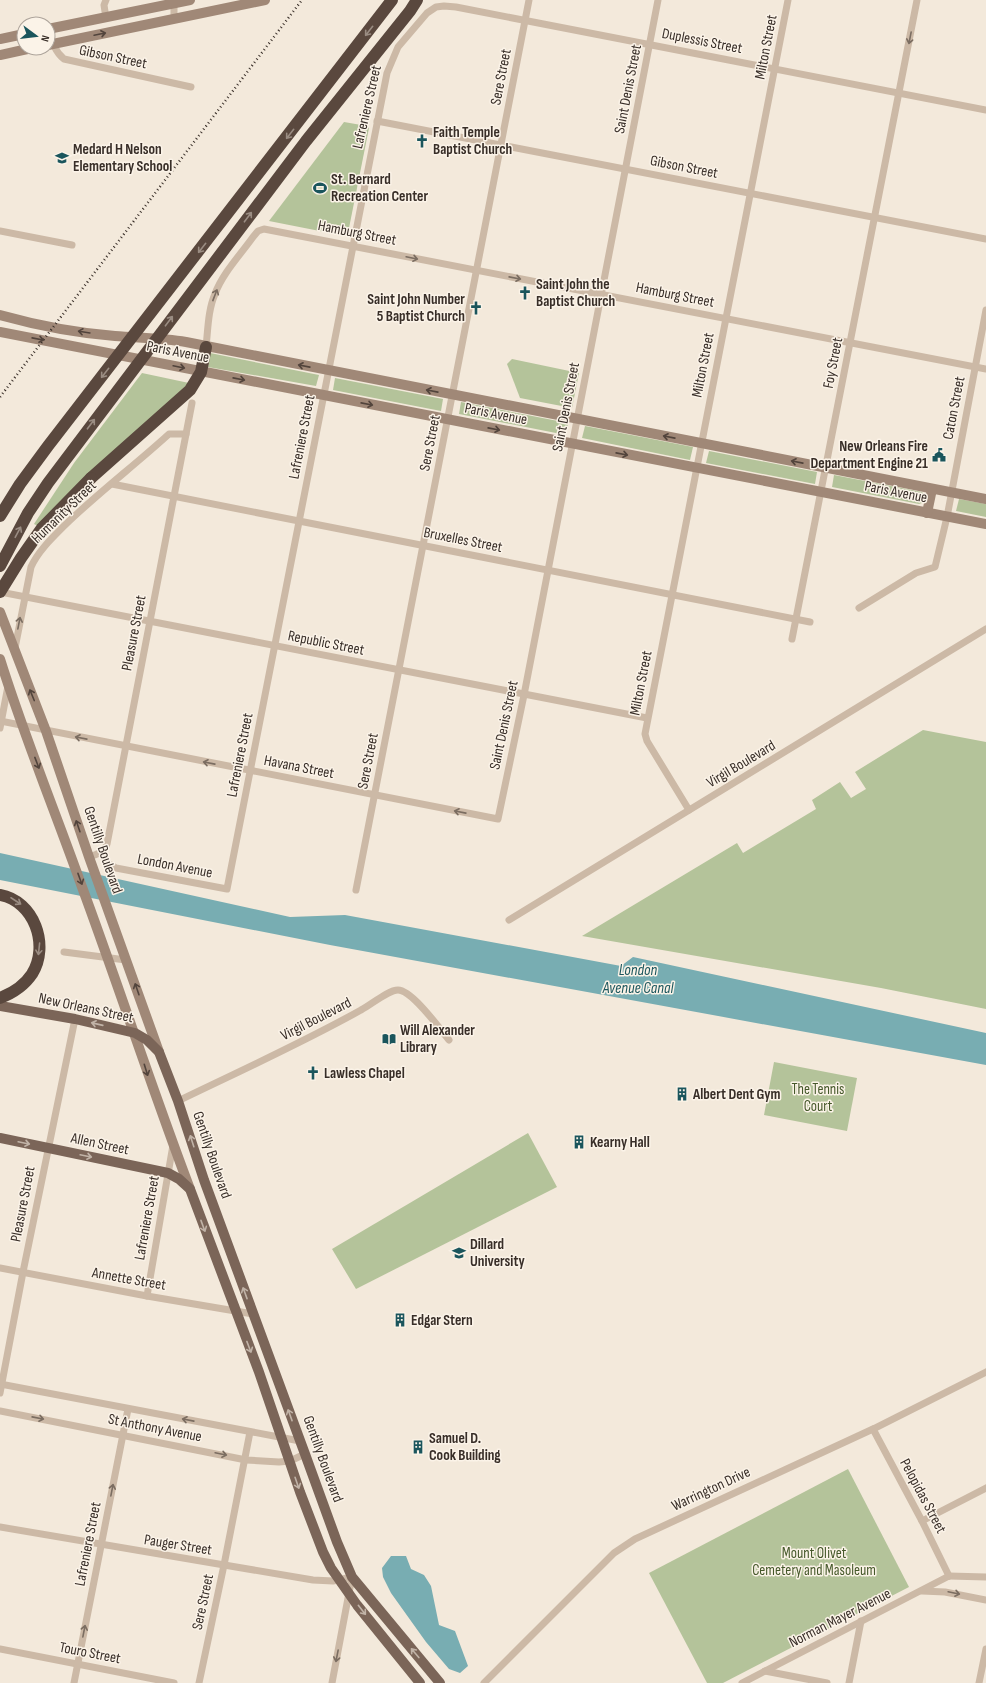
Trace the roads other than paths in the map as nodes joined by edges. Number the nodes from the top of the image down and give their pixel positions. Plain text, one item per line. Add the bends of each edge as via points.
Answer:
1 (106, 0) edge
2 (190, 0) edge
3 (265, 0) edge
4 (392, 0) edge
5 (417, 0) edge
6 (529, 0) edge
7 (658, 0) edge
8 (788, 0) edge
9 (917, 0) edge
10 (174, 2) edge
11 (436, 7) joint
12 (106, 18) junction
13 (174, 19) junction
14 (525, 20) junction
15 (56, 27) edge
16 (16, 36) edge
17 (0, 39) edge
18 (56, 43) edge
19 (650, 44) junction
20 (56, 51) edge
21 (16, 52) edge
22 (0, 55) edge
23 (775, 68) junction
24 (191, 87) dead end
25 (900, 93) junction
26 (986, 110) edge
27 (377, 120) junction
28 (501, 145) junction
29 (626, 169) junction
30 (750, 194) junction
31 (875, 218) junction
32 (0, 231) edge
33 (986, 239) edge
34 (72, 245) dead end
35 (352, 245) junction
36 (477, 271) junction
37 (601, 294) junction
38 (986, 310) edge
39 (0, 315) edge
40 (726, 319) junction
41 (0, 332) edge
42 (851, 342) junction
43 (206, 346) junction
44 (975, 367) junction
45 (986, 369) edge
46 (328, 370) junction
47 (201, 372) junction
48 (452, 395) junction
49 (323, 396) junction
50 (192, 404) dead end
51 (577, 419) junction
52 (448, 420) junction
53 (186, 434) junction
54 (572, 444) junction
55 (701, 444) junction
56 (697, 468) junction
57 (826, 468) junction
58 (112, 484) junction
59 (932, 489) junction
60 (821, 492) junction
61 (951, 492) junction
62 (174, 497) junction
63 (986, 499) edge
64 (927, 513) junction
65 (0, 516) edge
66 (947, 517) junction
67 (299, 521) junction
68 (986, 524) edge
69 (423, 546) junction
70 (0, 566) edge
71 (548, 570) junction
72 (0, 592) edge
73 (672, 594) junction
74 (25, 597) junction
75 (859, 608) dead end
76 (0, 612) edge
77 (796, 619) junction
78 (149, 622) junction
79 (810, 622) dead end
80 (986, 629) edge
81 (792, 639) dead end
82 (275, 646) junction
83 (14, 650) junction
84 (0, 659) edge
85 (399, 670) junction
86 (8, 686) junction
87 (524, 695) junction
88 (648, 718) junction
89 (0, 724) edge
90 (23, 726) junction
91 (46, 731) junction
92 (125, 747) junction
93 (250, 771) junction
94 (375, 795) junction
95 (689, 810) junction
96 (498, 819) joint
97 (102, 853) junction
98 (90, 860) junction
99 (227, 889) joint
100 (356, 890) dead end
101 (0, 894) edge
102 (509, 920) dead end
103 (64, 952) dead end
104 (108, 957) junction
105 (126, 960) junction
106 (0, 998) edge
107 (0, 1006) edge
108 (75, 1019) junction
109 (135, 1033) junction
110 (449, 1040) dead end
111 (159, 1052) junction
112 (178, 1100) junction
113 (0, 1138) edge
114 (173, 1145) junction
115 (48, 1148) junction
116 (168, 1173) junction
117 (190, 1189) junction
118 (0, 1268) edge
119 (23, 1272) junction
120 (147, 1296) junction
121 (236, 1311) junction
122 (253, 1314) junction
123 (986, 1372) edge
124 (1, 1385) edge
125 (0, 1393) edge
126 (128, 1409) junction
127 (0, 1411) edge
128 (873, 1429) junction
129 (250, 1432) junction
130 (123, 1434) junction
131 (281, 1438) junction
132 (300, 1441) junction
133 (305, 1454) junction
134 (246, 1460) junction
135 (290, 1461) junction
136 (986, 1488) edge
137 (922, 1521) junction
138 (0, 1527) edge
139 (101, 1545) junction
140 (224, 1565) junction
141 (352, 1576) junction
142 (949, 1576) junction
143 (986, 1577) edge
144 (339, 1580) junction
145 (922, 1590) junction
146 (349, 1593) junction
147 (986, 1600) edge
148 (861, 1621) junction
149 (0, 1649) edge
150 (986, 1649) edge
151 (78, 1664) junction
152 (765, 1671) junction
153 (74, 1683) edge
154 (174, 1683) edge
155 (199, 1683) edge
156 (332, 1683) edge
157 (420, 1683) edge
158 (440, 1683) edge
159 (484, 1683) edge
160 (742, 1683) edge
161 (827, 1683) edge
162 (849, 1683) edge
163 (979, 1683) edge

1 - 12 street
2 - 10 street
3 - 13 street
4 -> 65 highway, bridge via 48,446
70 -> 5 highway, bridge via 25,518 48,483 292,160
6 - 14 street, Sere Street
7 - 19 street, Saint Denis Street
8 - 23 street, Milton Street
9 -> 25 street, Foy Street
10 - 12 street
10 - 13 street
11 - 14 street, Duplessis Street via 456,7
11 - 27 street, Lafreniere Street via 427,13 398,48 387,73
12 - 15 street
18 -> 13 street
14 - 19 street, Duplessis Street
14 - 28 street, Sere Street
16 - 17 street
19 - 23 street, Duplessis Street
19 - 29 street, Saint Denis Street
20 - 24 street, Gibson Street via 68,60
21 - 22 street
23 - 25 street, Duplessis Street
23 - 30 street, Milton Street
25 - 26 street, Duplessis Street
25 - 31 street, Foy Street
27 - 28 street, Gibson Street
27 - 35 street, Lafreniere Street
28 - 29 street, Gibson Street
28 - 36 street, Sere Street
29 - 30 street, Gibson Street
29 - 37 street, Saint Denis Street
30 - 31 street, Gibson Street
30 - 40 street, Milton Street
31 - 33 street, Gibson Street
31 - 42 street, Foy Street
32 - 34 street
35 -> 36 street, Hamburg Street
43 -> 35 street, Hamburg Street via 215,293 258,231 264,229
35 - 46 street, Lafreniere Street
36 -> 37 street, Hamburg Street
36 - 48 street, Sere Street
37 - 40 street, Hamburg Street
37 - 51 street, Saint Denis Street
38 - 44 street, Caton Street
43 -> 39 street, Paris Avenue via 165,339 78,331
40 - 42 street, Hamburg Street
40 - 55 street, Milton Street
41 -> 47 street, Paris Avenue
42 - 44 street, Hamburg Street
42 - 57 street, Foy Street
46 -> 43 street, Paris Avenue
43 - 47 highway
44 - 45 street, Hamburg Street
44 - 61 street, Caton Street
48 -> 46 street, Paris Avenue
46 - 49 street, Lafreniere Street
47 -> 49 street, Paris Avenue
47 - 72 highway, bridge via 190,390 91,478 42,528
48 - 51 street, Paris Avenue
48 - 52 street, Sere Street
49 -> 52 street, Paris Avenue
49 - 67 street, Lafreniere Street
50 - 53 street, Pleasure Street
51 - 54 street, Saint Denis Street
55 -> 51 street, Paris Avenue
52 -> 54 street, Paris Avenue
52 - 69 street, Sere Street
53 - 58 street, Humanity Street via 169,434
53 - 62 street, Pleasure Street
54 -> 56 street, Paris Avenue
54 - 71 street, Saint Denis Street
55 - 56 street, Milton Street
57 -> 55 street, Paris Avenue
56 - 60 street, Paris Avenue
56 - 73 street, Milton Street
57 - 59 street, Paris Avenue
57 - 60 street, Foy Street
58 - 62 street, Bruxelles Street
58 - 74 street, Humanity Street via 78,513 34,561
59 - 61 street, Paris Avenue
59 - 64 street
60 - 64 street, Paris Avenue
60 - 77 street, Foy Street
61 - 63 street, Paris Avenue
61 - 66 street, Caton Street
62 - 67 street, Bruxelles Street
62 - 78 street, Pleasure Street
64 - 66 street, Paris Avenue
66 - 68 street, Paris Avenue
66 - 75 street, Caton Street via 936,567 916,573
67 - 69 street, Bruxelles Street
67 - 82 street, Lafreniere Street
69 - 71 street, Bruxelles Street
69 - 85 street, Sere Street
71 - 73 street, Bruxelles Street
71 - 87 street, Saint Denis Street
72 - 74 street, Republic Street
73 - 77 street, Bruxelles Street
73 - 88 street, Milton Street
74 - 78 street, Republic Street
83 -> 74 street, Humanity Street
76 - 83 street, Gentilly Boulevard
77 - 79 street, Bruxelles Street
77 - 81 street, Foy Street
78 - 82 street, Republic Street
78 - 92 street, Pleasure Street
80 - 95 street, Virgil Boulevard
82 - 85 street, Republic Street
82 - 93 street, Lafreniere Street
91 -> 83 street, Gentilly Boulevard
84 - 86 street, Gentilly Boulevard
85 - 87 street, Republic Street
85 - 94 street, Sere Street
86 - 89 street
86 - 90 street, Gentilly Boulevard
87 - 88 street, Republic Street
87 - 96 street, Saint Denis Street
88 - 95 street, Milton Street via 645,734
89 - 90 street, Havana Street
90 - 91 street, Havana Street
90 -> 104 street, Gentilly Boulevard
92 -> 91 street, Havana Street
98 -> 91 street, Gentilly Boulevard
93 -> 92 street, Havana Street
92 - 97 street, Pleasure Street via 106,849
93 - 94 street, Havana Street
93 - 99 street, Lafreniere Street
96 -> 94 street, Havana Street
94 - 100 street, Sere Street
95 - 102 street, Virgil Boulevard
97 - 98 street
97 - 99 street, London Avenue via 106,862 116,868
98 - 105 street, Gentilly Boulevard
101 -> 106 highway via 21,905 36,925 39,938 36,964 24,984
103 - 104 street
104 - 105 street
104 - 109 street, Gentilly Boulevard
111 -> 105 street, Gentilly Boulevard
107 - 108 main road, New Orleans Street
109 -> 108 main road, New Orleans Street
108 - 115 street, Pleasure Street
109 - 111 main road, New Orleans Street via 148,1040
109 -> 114 street, Gentilly Boulevard
110 - 112 street, Virgil Boulevard via 432,1017 407,992 397,990 274,1055
111 - 112 main road, Gentilly Boulevard
122 -> 112 main road, Gentilly Boulevard
113 -> 115 main road, Allen Street
114 - 116 street, Lafreniere Street
114 - 117 street, Gentilly Boulevard
115 -> 116 main road, Allen Street
115 - 119 street, Pleasure Street
116 - 117 main road, Allen Street
116 - 120 street, Lafreniere Street
117 -> 121 main road, Gentilly Boulevard
118 - 119 street, Annette Street
119 - 120 street, Annette Street
119 - 124 street, Pleasure Street
120 - 121 street, Annette Street
121 - 122 street, Annette Street
121 -> 131 main road, Gentilly Boulevard
132 -> 122 main road, Gentilly Boulevard
123 - 128 street, Warrington Drive
124 - 125 street, Pleasure Street
124 - 126 street, St Anthony Avenue
129 -> 126 street, St Anthony Avenue
126 - 130 street, Lafreniere Street
127 -> 130 street, St Anthony Avenue
128 - 137 street, Pelopidas Street
128 - 159 street, Warrington Drive via 628,1543 614,1553
129 - 131 street, St Anthony Avenue
129 - 134 street, Sere Street
130 -> 134 street, St Anthony Avenue
139 -> 130 street, Lafreniere Street
131 - 132 street, St Anthony Avenue
131 - 135 main road, Gentilly Boulevard
132 - 133 main road, Gentilly Boulevard
133 - 135 street, St Anthony Avenue
133 - 141 main road, Gentilly Boulevard
134 - 135 street, St Anthony Avenue
134 - 140 street, Sere Street
135 -> 144 main road, Gentilly Boulevard via 323,1552
136 - 137 street
137 - 142 street, Pelopidas Street
138 - 139 street, Pauger Street
139 - 140 street, Pauger Street
151 -> 139 street, Lafreniere Street
140 - 144 street, Pauger Street via 312,1580
140 - 155 street, Sere Street
141 - 144 street, Pauger Street
141 - 146 street
158 -> 141 main road, Gentilly Boulevard
142 - 143 street
142 - 145 street, Norman Mayer Avenue
144 - 146 main road, Gentilly Boulevard
145 -> 147 street
145 - 148 street, Norman Mayer Avenue
146 -> 156 street
146 -> 157 main road, Gentilly Boulevard
148 - 152 street, Norman Mayer Avenue
148 - 162 street
149 - 151 street, Touro Street
150 - 163 street
151 - 153 street, Lafreniere Street
151 - 154 street, Touro Street
152 - 160 street, Norman Mayer Avenue
152 - 161 street

